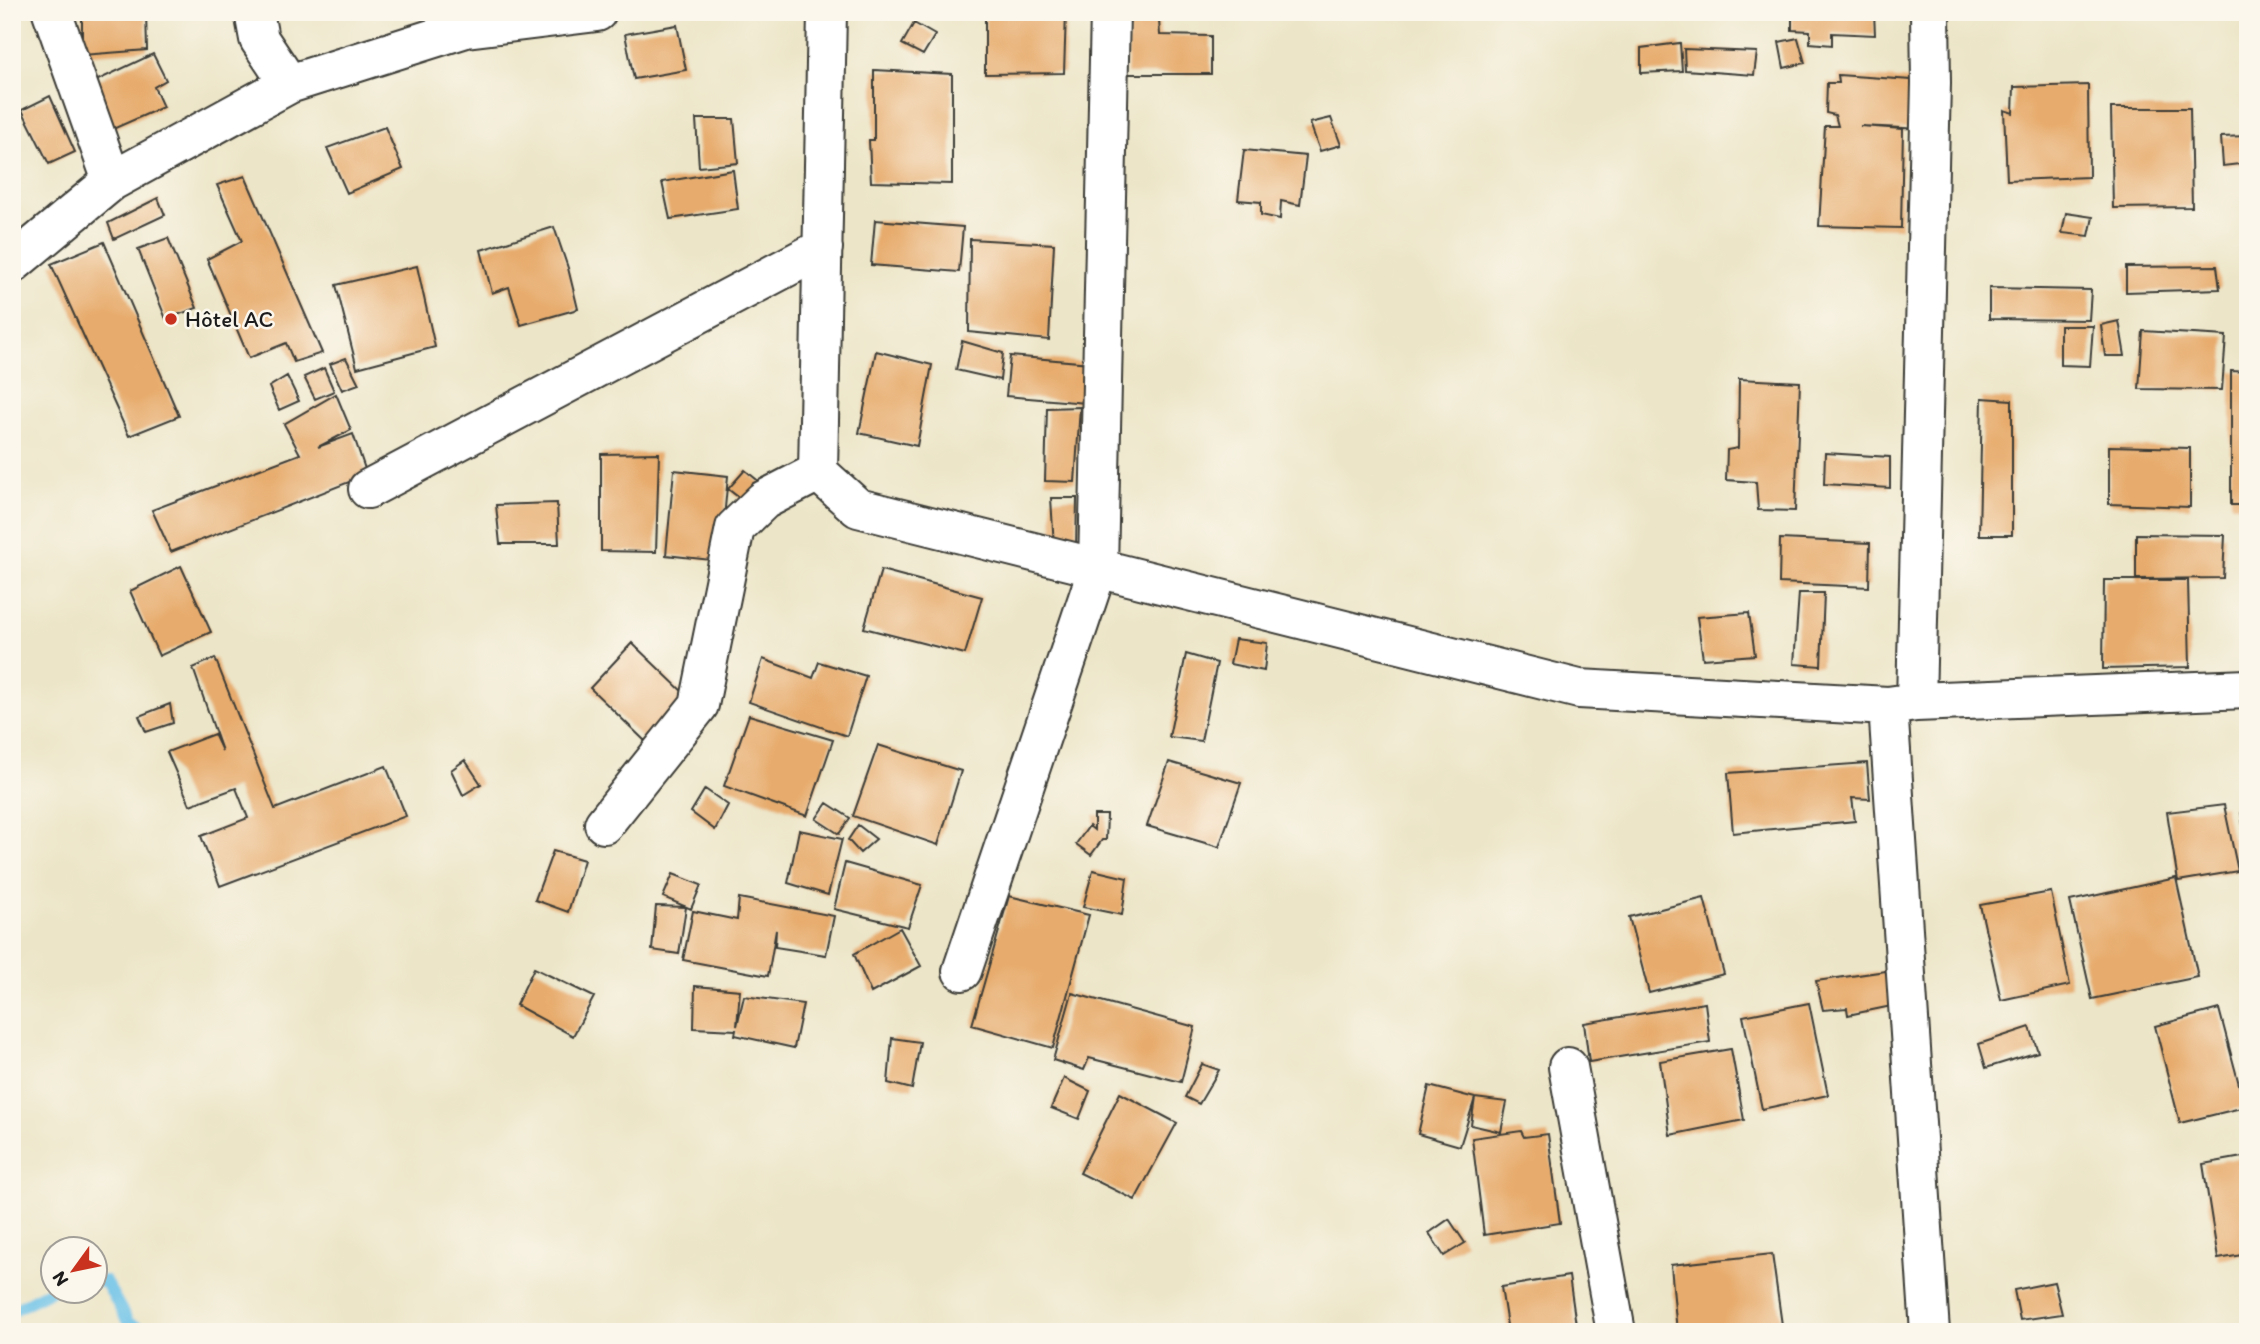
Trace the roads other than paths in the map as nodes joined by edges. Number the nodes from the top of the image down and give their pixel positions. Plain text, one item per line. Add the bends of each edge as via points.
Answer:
1 (52, 12) edge
2 (254, 12) edge
3 (597, 12) edge
4 (827, 12) edge
5 (1110, 12) edge
6 (1930, 12) edge
7 (464, 20) edge
8 (289, 84) junction
9 (111, 181) junction
10 (822, 248) junction
11 (12, 264) edge
12 (818, 472) junction
13 (368, 489) dead end
14 (1098, 568) junction
15 (2248, 689) edge
16 (1902, 704) junction
17 (604, 824) dead end
18 (962, 971) dead end
19 (1568, 1067) dead end
20 (1616, 1332) edge
21 (1930, 1332) edge

1 - 9 street
2 - 8 street via 259,38
3 - 7 street
4 - 10 street
5 - 14 street
6 - 16 street via 1931,110
7 - 8 street
8 - 9 street
9 - 11 street
10 - 12 street
10 - 13 street
12 - 14 street via 858,508
12 - 17 street via 764,500 735,528 699,705
14 - 16 street via 1579,689
14 - 18 street
15 - 16 street
16 - 21 street
19 - 20 street

